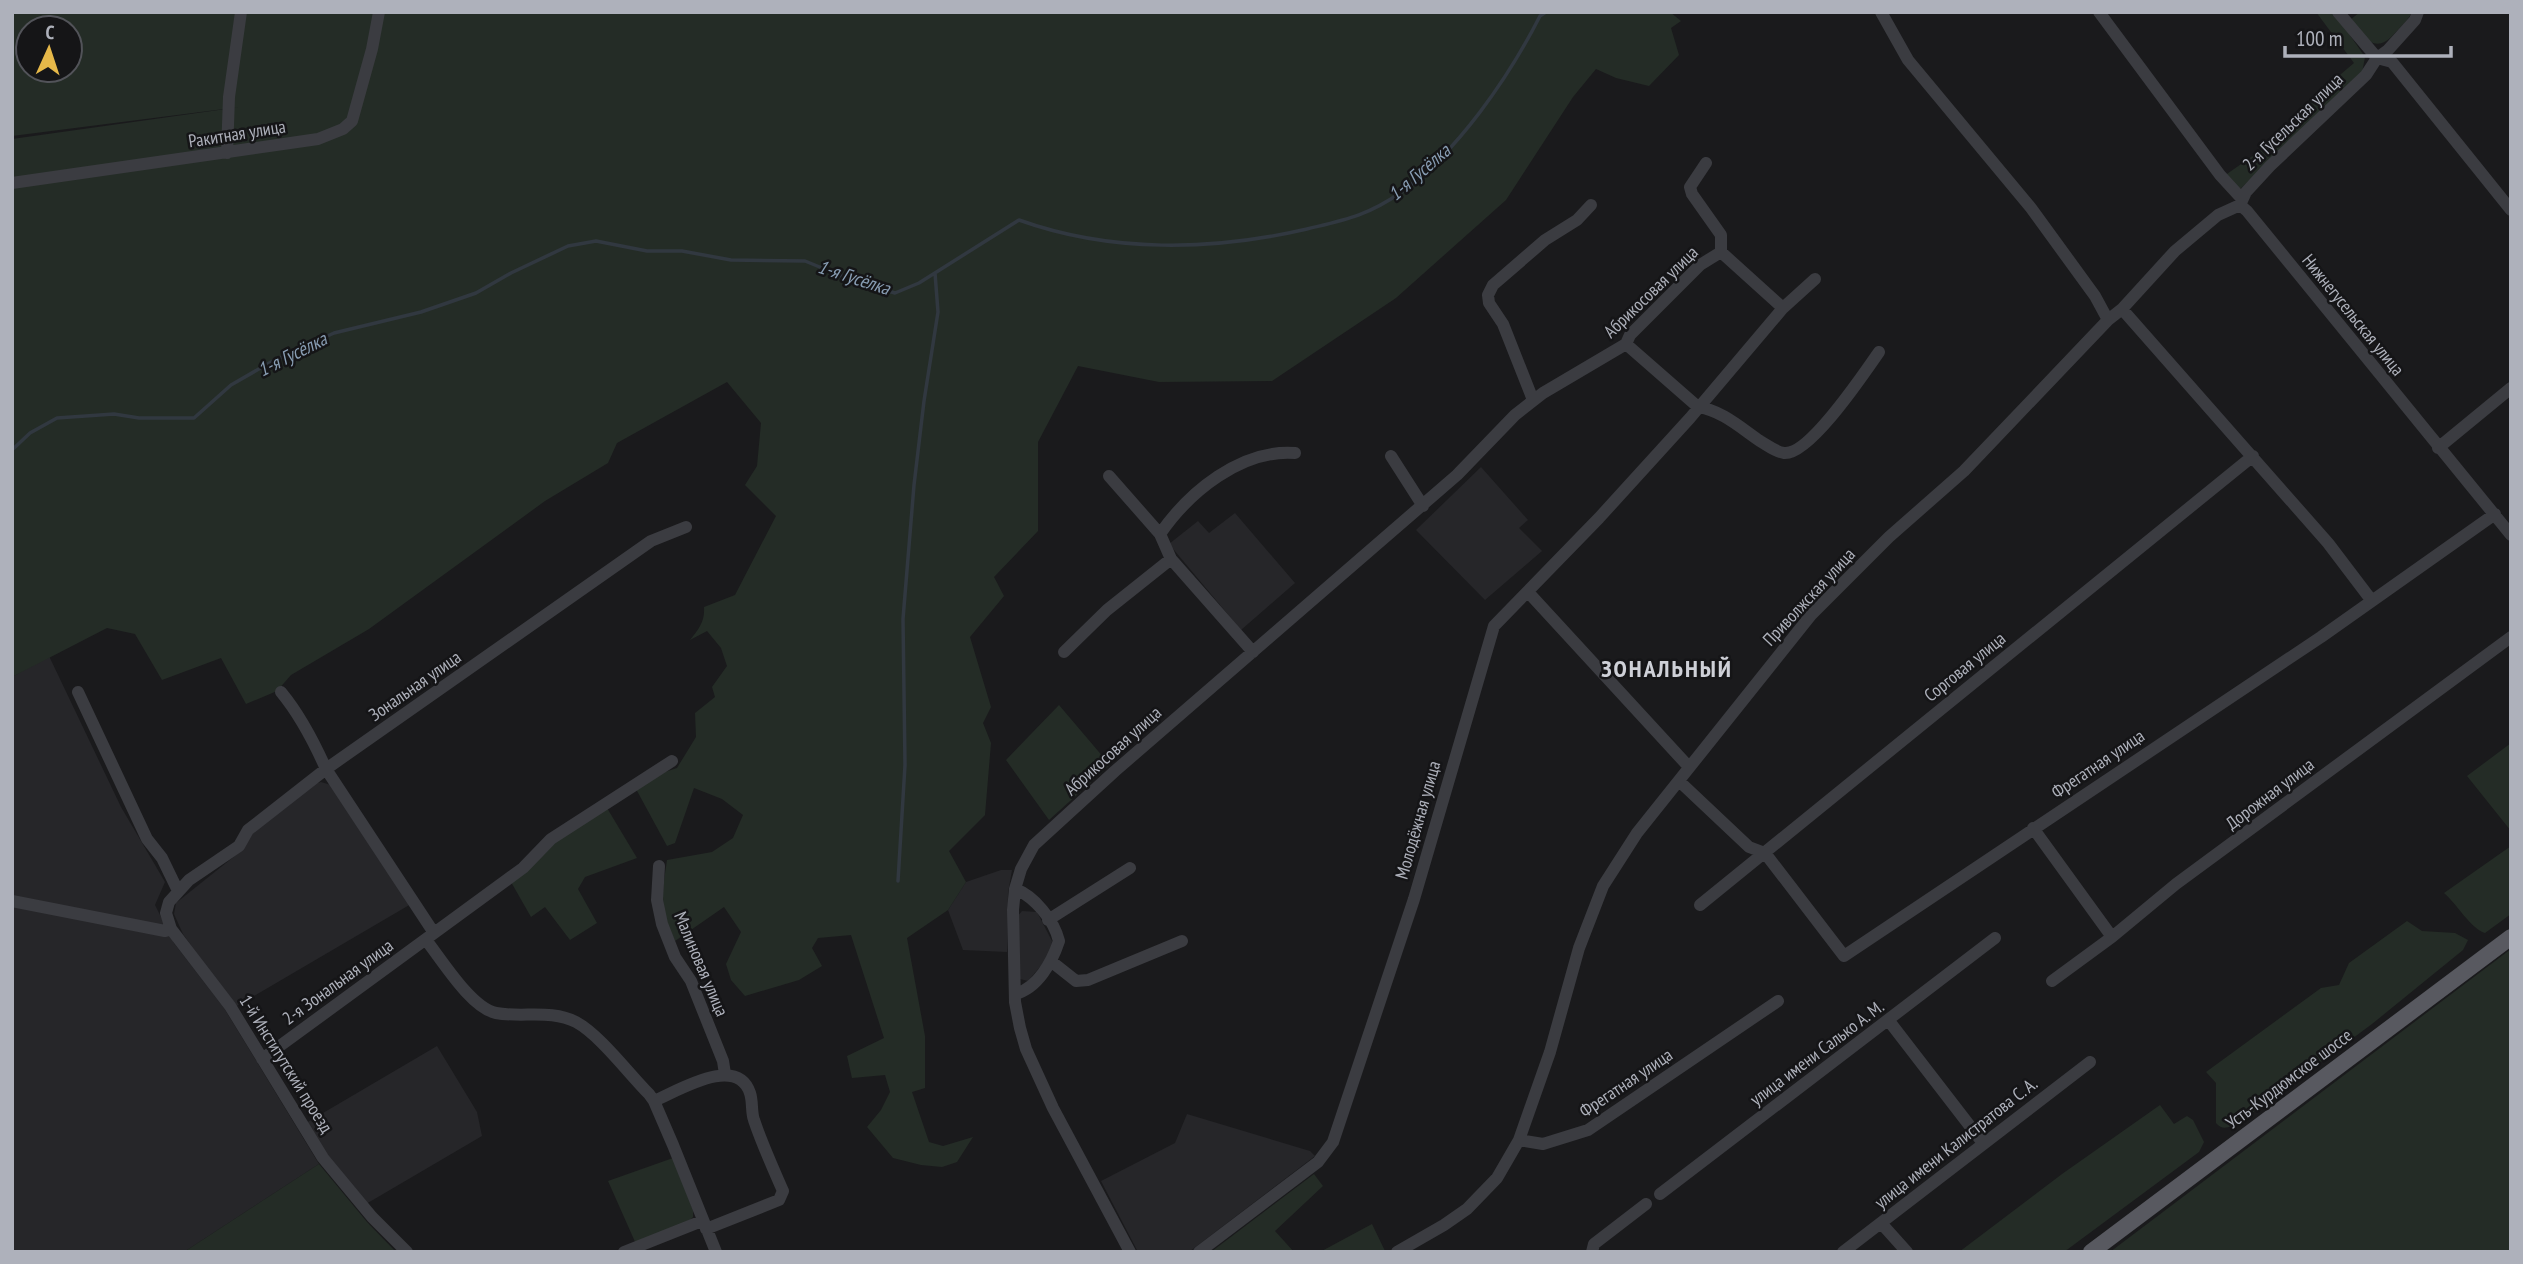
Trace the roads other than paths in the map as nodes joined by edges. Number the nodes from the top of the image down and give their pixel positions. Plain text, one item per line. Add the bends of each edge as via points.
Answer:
1 (241, 12) edge
2 (379, 12) edge
3 (1881, 12) edge
4 (2099, 12) edge
5 (2338, 12) edge
6 (2418, 12) edge
7 (2376, 58) junction
8 (227, 153) junction
9 (1706, 163) dead end
10 (12, 183) edge
11 (2241, 202) junction
12 (1591, 205) dead end
13 (2511, 210) edge
14 (1721, 251) junction
15 (1815, 279) dead end
16 (1783, 308) junction
17 (2122, 309) junction
18 (2108, 320) junction
19 (1626, 344) junction
20 (1879, 352) dead end
21 (2511, 388) edge
22 (1533, 400) junction
23 (1698, 407) junction
24 (2438, 448) junction
25 (1295, 453) dead end
26 (1391, 456) dead end
27 (2253, 456) junction
28 (1109, 476) dead end
29 (1423, 506) junction
30 (2495, 514) junction
31 (686, 527) dead end
32 (1160, 534) junction
33 (2511, 535) edge
34 (1171, 559) junction
35 (1528, 592) junction
36 (2372, 601) junction
37 (2511, 637) edge
38 (1064, 652) dead end
39 (1253, 652) junction
40 (78, 692) dead end
41 (281, 692) dead end
42 (672, 761) dead end
43 (1689, 767) junction
44 (326, 769) junction
45 (1679, 781) junction
46 (2034, 828) junction
47 (1765, 853) junction
48 (659, 866) dead end
49 (1130, 868) dead end
50 (1015, 888) junction
51 (178, 891) junction
52 (12, 901) edge
53 (1700, 905) dead end
54 (1048, 920) junction
55 (172, 929) junction
56 (430, 936) junction
57 (2112, 937) junction
58 (2511, 937) edge
59 (1995, 938) dead end
60 (1182, 941) dead end
61 (1052, 962) junction
62 (2052, 981) dead end
63 (1015, 994) junction
64 (1778, 1002) dead end
65 (1889, 1020) junction
66 (262, 1059) junction
67 (2090, 1062) dead end
68 (725, 1074) junction
69 (654, 1101) junction
70 (1519, 1140) junction
71 (1983, 1143) junction
72 (1660, 1194) dead end
73 (1646, 1204) dead end
74 (1881, 1223) junction
75 (704, 1225) junction
76 (407, 1252) edge
77 (624, 1252) edge
78 (716, 1252) edge
79 (1130, 1252) edge
80 (1199, 1252) edge
81 (1397, 1252) edge
82 (1591, 1252) edge
83 (1843, 1252) edge
84 (1907, 1252) edge
85 (2091, 1252) edge

1 - 8 street via 229,97
2 - 8 street, Ракитная улица via 352,121 318,139
3 - 18 street via 1908,60 2031,208
4 - 11 street, Нижнегусельская улица
5 - 7 street
6 - 7 street, 2-я Гусельская улица
7 - 11 street, 2-я Гусельская улица via 2366,75 2270,166
7 - 13 street via 2392,62
8 - 10 street, Ракитная улица
9 - 14 street via 1690,187 1721,235
11 - 17 street, 2-я Гусельская улица via 2175,251
11 - 24 street, Нижнегусельская улица
12 - 22 street via 1493,285 1488,295
14 - 16 street
14 - 19 street, Абрикосовая улица via 1700,265
15 - 16 street, Молодёжная улица
16 - 23 street, Молодёжная улица
17 - 18 street, 2-я Гусельская улица
17 - 27 street
18 - 43 street, Приволжская улица via 1964,471 1811,615
19 - 22 street, Абрикосовая улица
19 - 23 street
20 - 23 street via 1835,414 1797,450 1785,454 1711,409
21 - 24 street
22 - 29 street, Абрикосовая улица
23 - 35 street, Молодёжная улица
24 - 30 street, Нижнегусельская улица
25 - 32 street via 1254,458 1203,486
26 - 29 street
27 - 36 street
27 - 47 street, Сорговая улица
28 - 32 street
29 - 39 street, Абрикосовая улица
30 - 33 street, Нижнегусельская улица
30 - 36 street, Фрегатная улица
31 - 44 street, Зональная улица via 651,541
32 - 34 street
34 - 38 street
34 - 39 street
35 - 43 street
35 - 80 street, Молодёжная улица via 1503,614 1488,639 1414,899 1333,1142 1318,1162
36 - 46 street, Фрегатная улица
37 - 57 street, Дорожная улица via 2176,884
39 - 50 street, Абрикосовая улица via 1034,845
40 - 51 street
41 - 44 street
42 - 56 street via 551,839 523,868
43 - 45 street, Приволжская улица
44 - 51 street, Зональная улица via 248,830 239,846
44 - 56 street
45 - 47 street via 1749,847
45 - 70 street, Приволжская улица via 1637,833 1603,886
46 - 47 street, Фрегатная улица via 1844,956
46 - 57 street
47 - 53 street, Сорговая улица
48 - 68 street, Малиновая улица via 657,900 662,924 691,981
49 - 54 street
50 - 54 street via 1028,894
50 - 63 street, Абрикосовая улица
51 - 55 street via 166,914
52 - 55 street
54 - 61 street via 1059,941
55 - 66 street, 1-й Институтский проезд via 230,1006
56 - 66 street, 2-я Зональная улица
56 - 69 street via 485,1009 574,1021 589,1030
57 - 62 street, Дорожная улица
58 - 85 main road, Усть-Курдюмское шоссе
59 - 65 street, улица имени Салько А. М.
60 - 61 street via 1088,980 1076,981
61 - 63 street via 1026,991
63 - 79 street, Абрикосовая улица via 1031,1060
64 - 70 street, Фрегатная улица via 1588,1130 1543,1144
65 - 71 street
65 - 72 street, улица имени Салько А. М.
66 - 76 street, 1-й Институтский проезд via 323,1158
67 - 71 street, улица имени Калистратова С. А.
68 - 69 street
68 - 75 street via 743,1081 750,1093 752,1118 783,1191 779,1199
69 - 75 street
70 - 81 street, Приволжская улица via 1497,1178 1467,1209
71 - 74 street, улица имени Калистратова С. А.
73 - 82 street via 1594,1244
74 - 83 street, улица имени Калистратова С. А.
74 - 84 street
75 - 77 street
75 - 78 street

